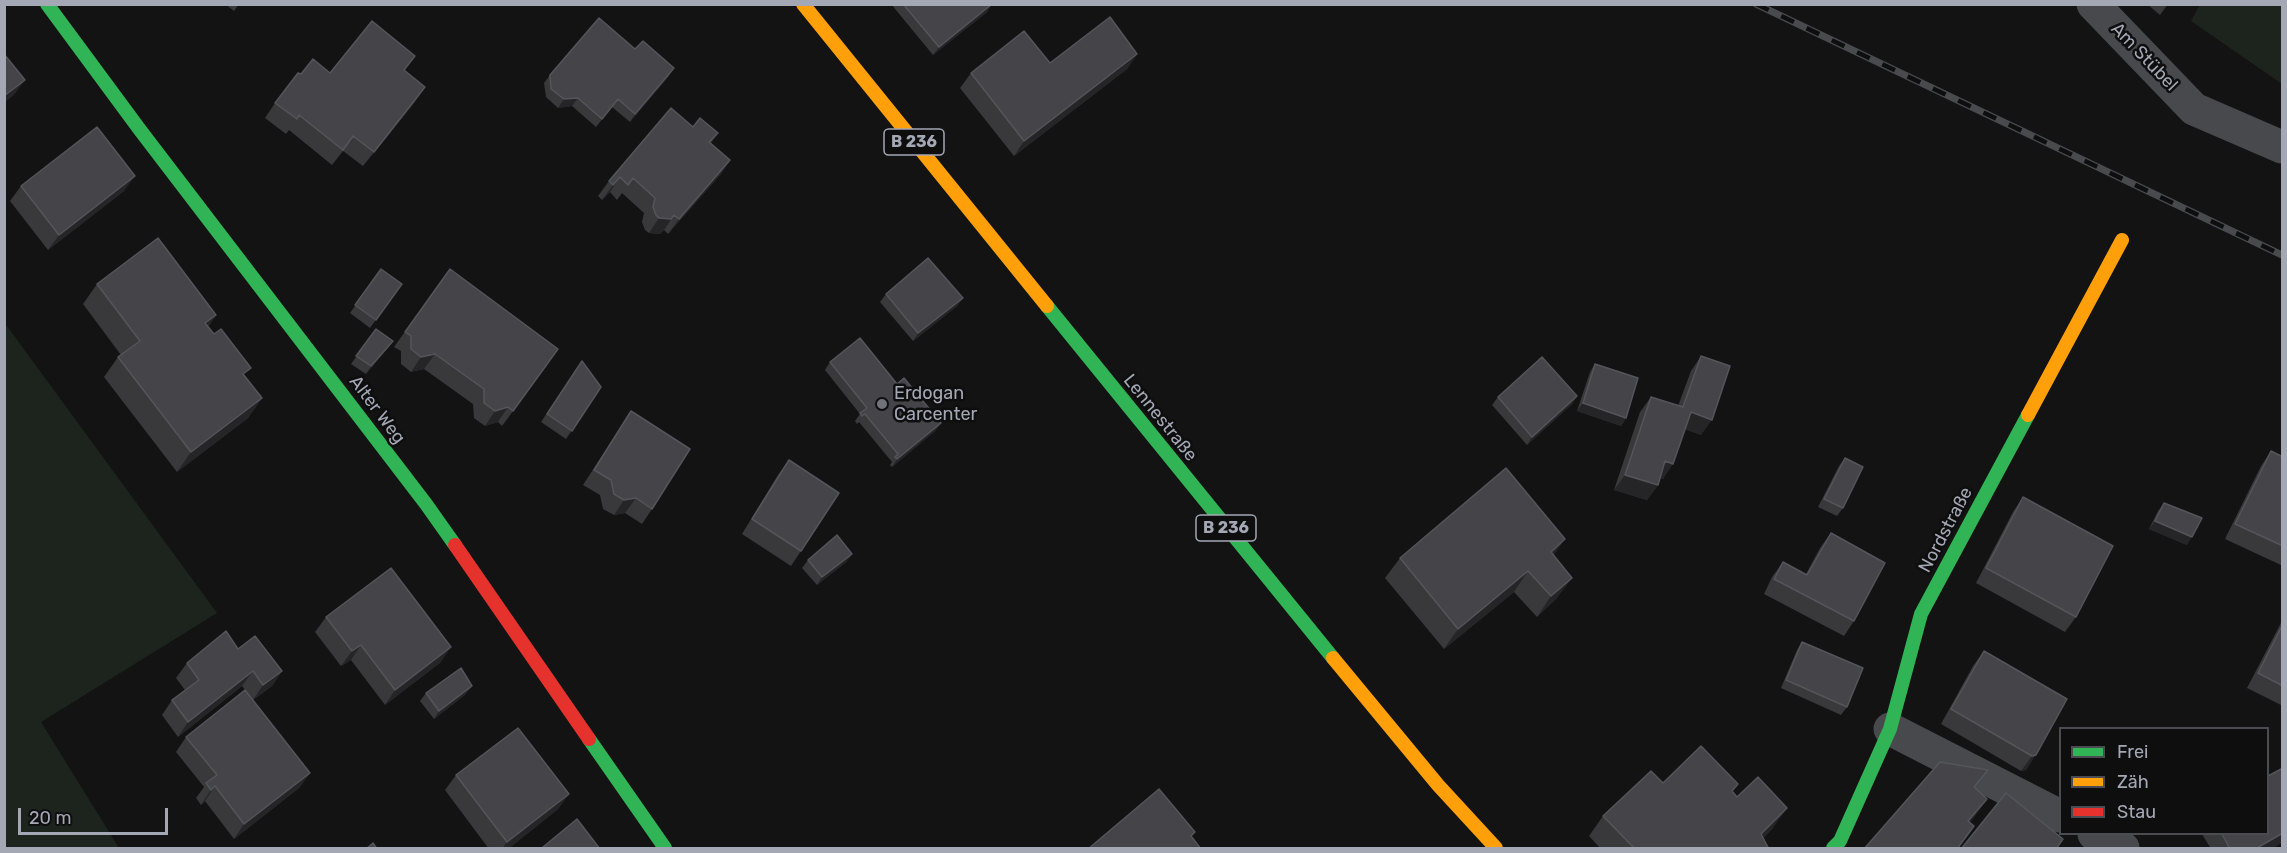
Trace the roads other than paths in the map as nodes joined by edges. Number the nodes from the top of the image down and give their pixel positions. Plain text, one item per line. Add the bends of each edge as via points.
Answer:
1 (47, 4) edge
2 (803, 4) edge
3 (2093, 4) edge
4 (2283, 147) edge
5 (2122, 240) dead end
6 (1890, 729) junction
7 (2059, 815) edge
8 (2096, 835) edge
9 (665, 849) edge
10 (1497, 849) edge
11 (1833, 849) edge
12 (2123, 849) edge

1 - 9 street, Alter Weg via 426,504
2 - 10 street, Lennestraße / B 236 via 1244,551 1438,785
3 - 4 street, Am Stübel via 2194,109
5 - 6 street, Nordstraße via 1921,614
6 - 7 street
6 - 11 street, Nordstraße
8 - 12 street

